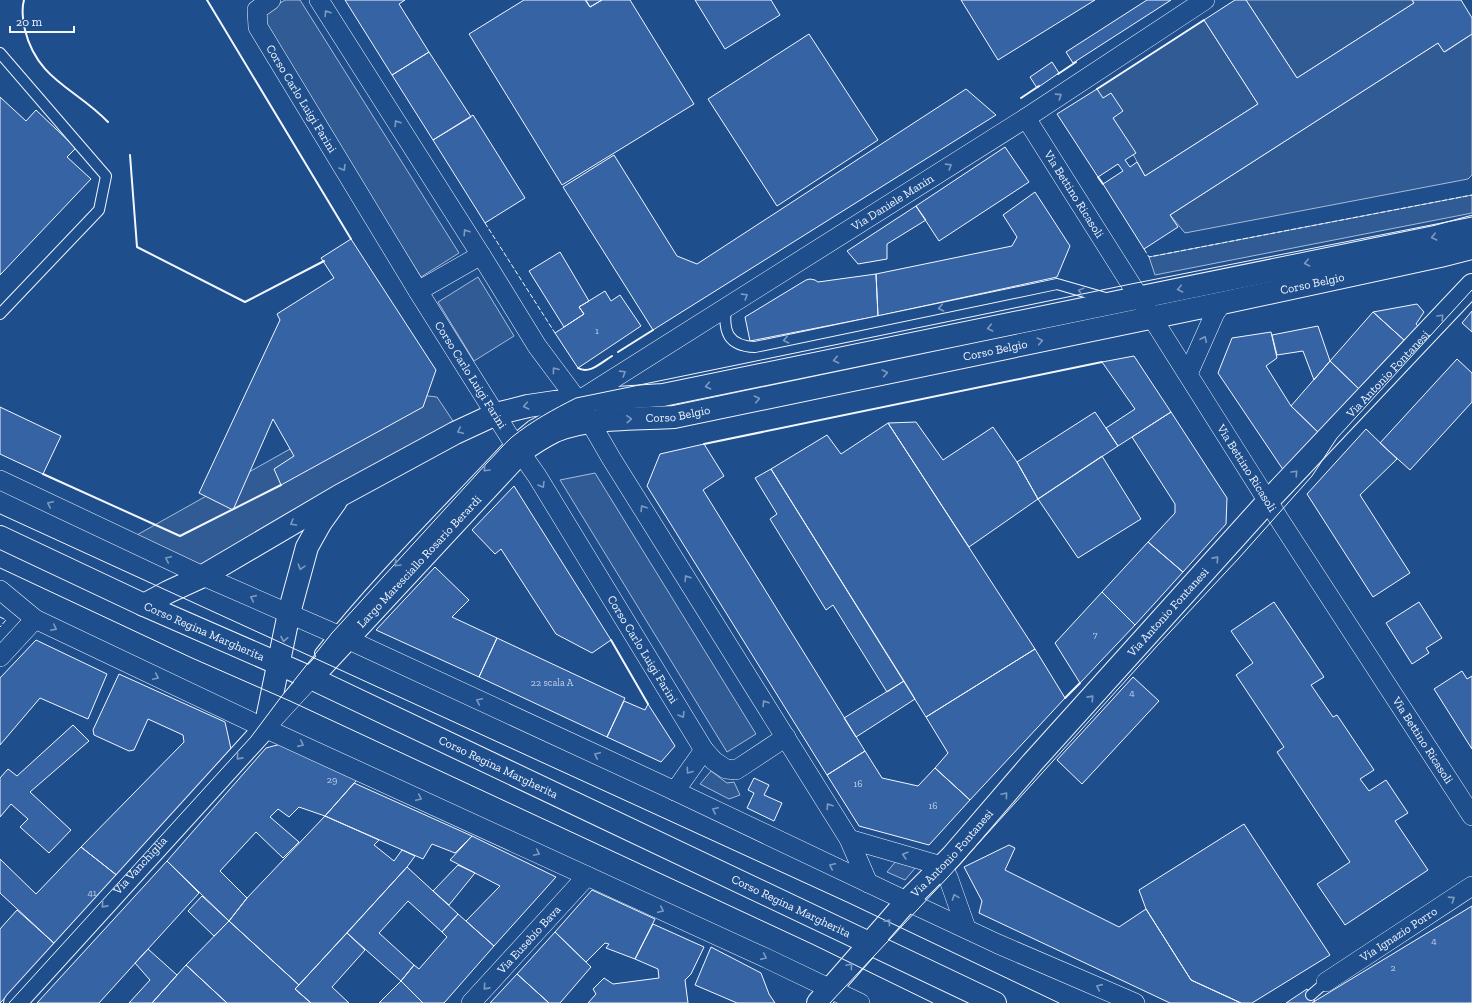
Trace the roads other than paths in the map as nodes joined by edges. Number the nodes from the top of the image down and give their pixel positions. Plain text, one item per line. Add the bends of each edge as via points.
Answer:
1 (271, 0) edge
2 (319, 0) edge
3 (1205, 0) edge
4 (0, 53) edge
5 (1026, 118) junction
6 (1469, 232) edge
7 (481, 255) junction
8 (1472, 285) edge
9 (418, 291) junction
10 (1129, 300) junction
11 (1222, 303) junction
12 (726, 307) junction
13 (0, 314) edge
14 (1152, 318) junction
15 (1188, 374) junction
16 (578, 401) junction
17 (496, 414) junction
18 (590, 422) junction
19 (517, 446) junction
20 (0, 480) edge
21 (339, 496) junction
22 (1268, 502) junction
23 (0, 537) edge
24 (203, 576) junction
25 (0, 590) edge
26 (144, 604) junction
27 (289, 614) junction
28 (35, 619) junction
29 (341, 637) junction
30 (0, 657) edge
31 (279, 664) junction
32 (307, 676) junction
33 (265, 728) junction
34 (786, 736) junction
35 (704, 750) junction
36 (675, 791) junction
37 (1472, 816) edge
38 (849, 839) junction
39 (942, 866) junction
40 (587, 876) junction
41 (868, 883) junction
42 (1472, 886) edge
43 (907, 901) junction
44 (966, 928) junction
45 (870, 943) junction
46 (1326, 982) joint
47 (1312, 995) dead end
48 (824, 996) edge
49 (15, 1003) edge
50 (471, 1003) edge
51 (860, 1003) edge
52 (995, 1003) edge
53 (1135, 1003) edge

1 -> 9 street, Corso Carlo Luigi Farini via 257,10 258,27
7 -> 2 street
5 -> 3 street, Via Daniele Manin
4 - 13 lane via 106,176 99,210
5 - 10 street, Via Bettino Ricasoli
12 -> 5 street, Via Daniele Manin
6 -> 10 main road, Corso Belgio
6 - 11 main road, Corso Belgio via 1440,256
7 - 9 street
16 -> 7 street via 537,346
22 -> 8 main road, Via Antonio Fontanesi
9 - 17 street, Corso Carlo Luigi Farini
10 -> 12 lane, Corso Belgio via 1058,284 755,347 743,346 732,340 726,332
10 - 14 street, Via Bettino Ricasoli
10 -> 16 main road, Corso Belgio via 663,395
11 - 14 main road, Corso Belgio
15 -> 11 street
16 -> 12 street, Via Daniele Manin
14 - 15 street, Via Bettino Ricasoli
18 -> 14 main road, Corso Belgio via 674,417
15 - 22 street, Via Bettino Ricasoli
16 -> 17 main road, Corso Belgio via 528,406
16 - 18 street
16 - 19 street, Largo Maresciallo Rosario Berardi
17 - 19 street, Corso Carlo Luigi Farini
17 -> 21 main road via 455,433
18 - 19 main road, Corso Belgio via 566,427
34 -> 18 street
19 - 29 main road, Largo Maresciallo Rosario Berardi
19 -> 35 street, Corso Carlo Luigi Farini
24 -> 20 street
21 -> 24 main road
21 -> 27 main road via 307,547
22 - 37 street, Via Bettino Ricasoli
39 -> 22 main road, Via Antonio Fontanesi via 1032,762
23 - 26 main road, Corso Regina Margherita
24 - 26 main road
27 -> 24 street
25 - 28 street
26 - 31 main road, Corso Regina Margherita
27 - 29 street
27 -> 31 main road
28 - 30 street
28 -> 33 street
29 - 32 main road, Largo Maresciallo Rosario Berardi
36 -> 29 street
31 - 32 main road, Corso Regina Margherita
31 - 33 main road
32 - 33 street, Largo Maresciallo Rosario Berardi
32 - 45 main road, Corso Regina Margherita
33 -> 40 street
33 -> 49 main road, Via Vanchiglia
34 - 35 street, Corso Carlo Luigi Farini via 736,770 726,769
38 -> 34 street
35 -> 36 street
41 -> 36 street
39 -> 38 street
38 - 41 street
39 - 43 main road, Via Antonio Fontanesi
44 -> 39 street
40 -> 48 street via 768,959
40 -> 50 street, Via Eusebio Bava
41 - 43 street
46 -> 42 street, Via Ignazio Porro
43 - 44 street
45 -> 43 main road, Via Antonio Fontanesi
53 -> 44 street
48 -> 45 main road, Via Antonio Fontanesi
45 - 52 main road, Corso Regina Margherita
46 - 47 lane
48 - 51 street

